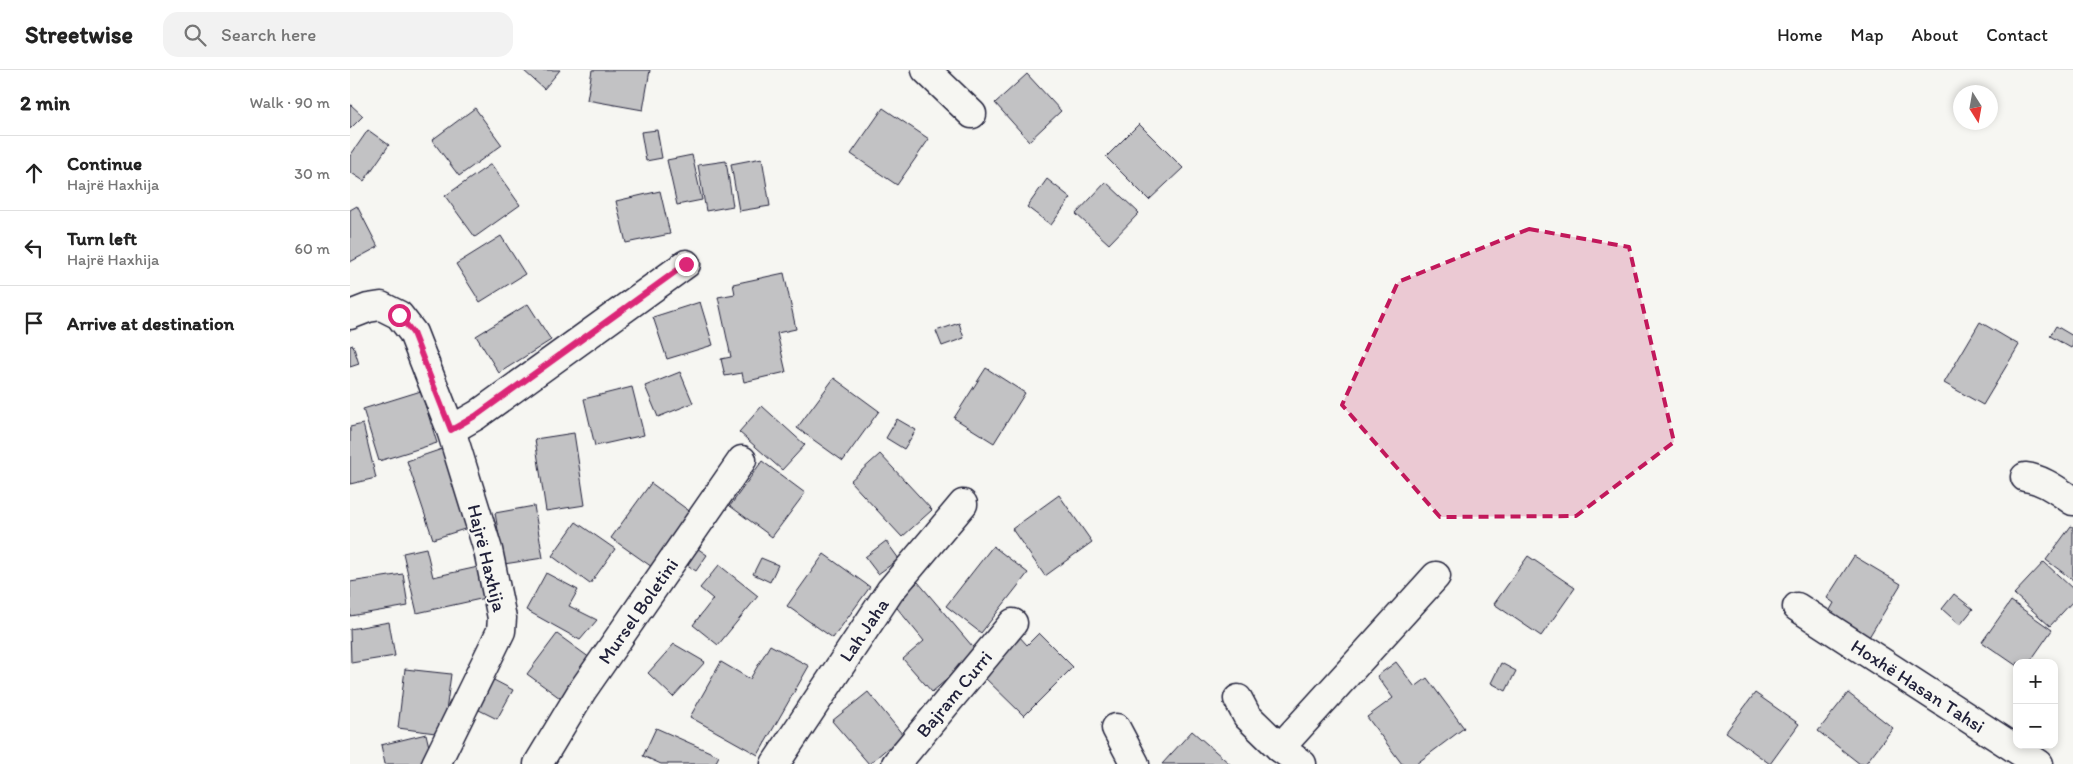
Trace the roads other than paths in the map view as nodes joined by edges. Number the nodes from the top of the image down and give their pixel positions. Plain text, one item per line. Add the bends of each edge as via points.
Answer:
1 (926, 70) edge
2 (972, 114) dead end
3 (686, 264) dead end
4 (350, 314) edge
5 (451, 430) junction
6 (742, 460) dead end
7 (2025, 477) dead end
8 (2073, 501) edge
9 (963, 504) dead end
10 (1436, 576) dead end
11 (1797, 607) dead end
12 (1013, 623) dead end
13 (1238, 698) dead end
14 (1116, 728) dead end
15 (1280, 748) junction
16 (436, 764) edge
17 (538, 764) edge
18 (775, 764) edge
19 (896, 764) edge
20 (1135, 764) edge
21 (1302, 764) edge
22 (2039, 764) edge

1 - 2 street
3 - 5 street via 485,410
4 - 5 street, Hajrë Haxhija via 381,306 399,315 413,333
5 - 16 street, Hajrë Haxhija via 488,550 502,618 501,631
6 - 17 street, Mursel Boletini via 582,692
7 - 8 street via 2034,478
9 - 18 street, Lah Jaha via 890,591
10 - 15 street
11 - 22 street, Hoxhë Hasan Tahsi
12 - 19 street, Bajram Curri
13 - 15 street via 1247,716
14 - 20 street
15 - 21 street

